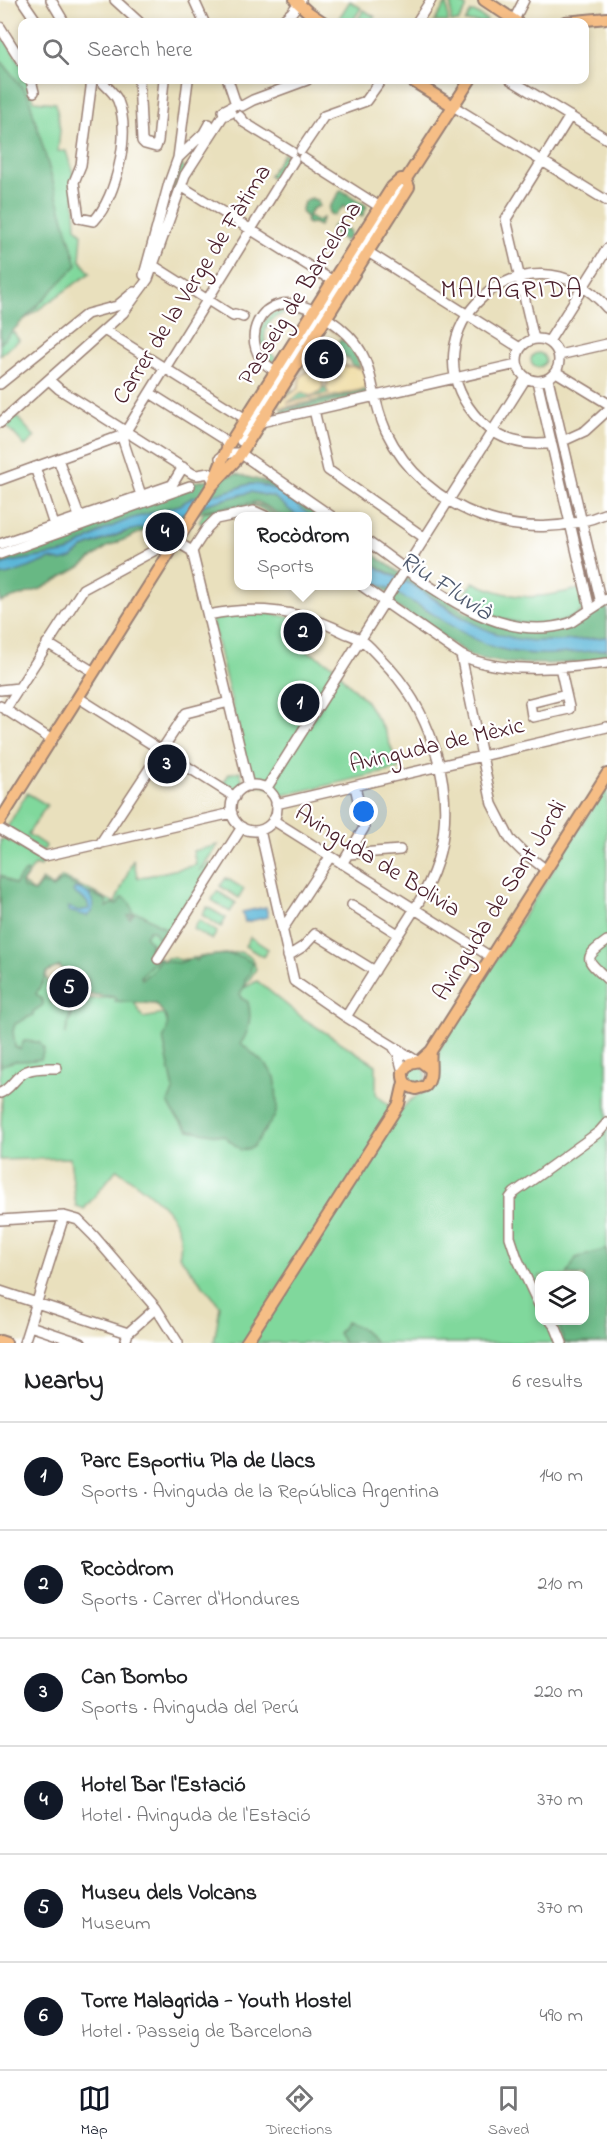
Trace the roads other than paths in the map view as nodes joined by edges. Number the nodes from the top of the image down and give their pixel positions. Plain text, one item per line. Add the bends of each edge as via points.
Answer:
1 (22, 0) edge
2 (51, 0) edge
3 (115, 0) edge
4 (194, 0) edge
5 (431, 0) edge
6 (483, 0) edge
7 (523, 0) edge
8 (298, 1) edge
9 (35, 18) edge
10 (62, 18) edge
11 (135, 18) edge
12 (202, 18) edge
13 (284, 18) edge
14 (318, 18) edge
15 (420, 18) edge
16 (508, 18) edge
17 (516, 18) edge
18 (607, 18) edge
19 (589, 20) edge
20 (0, 27) edge
21 (18, 56) edge
22 (32, 84) edge
23 (91, 84) edge
24 (103, 84) edge
25 (139, 84) edge
26 (164, 84) edge
27 (187, 84) edge
28 (229, 84) edge
29 (296, 84) edge
30 (378, 84) edge
31 (417, 84) edge
32 (467, 84) edge
33 (518, 84) edge
34 (34, 92) dead end
35 (453, 106) junction
36 (234, 110) junction
37 (570, 116) junction
38 (607, 139) edge
39 (298, 155) junction
40 (178, 158) junction
41 (542, 161) junction
42 (404, 184) junction
43 (181, 186) junction
44 (607, 201) edge
45 (380, 207) junction
46 (252, 230) junction
47 (607, 249) edge
48 (368, 252) junction
49 (154, 267) junction
50 (519, 277) junction
51 (333, 281) junction
52 (584, 287) junction
53 (208, 300) junction
54 (607, 308) edge
55 (314, 311) junction
56 (466, 314) junction
57 (327, 318) junction
58 (251, 320) junction
59 (104, 330) junction
60 (534, 339) junction
61 (549, 341) junction
62 (607, 344) edge
63 (520, 348) junction
64 (559, 355) junction
65 (517, 364) junction
66 (165, 369) junction
67 (276, 371) junction
68 (556, 372) junction
69 (456, 378) junction
70 (526, 378) junction
71 (549, 379) junction
72 (49, 380) junction
73 (537, 381) junction
74 (0, 384) edge
75 (150, 393) junction
76 (376, 396) junction
77 (607, 403) edge
78 (314, 410) junction
79 (607, 411) edge
80 (246, 419) junction
81 (261, 422) junction
82 (0, 423) edge
83 (492, 431) junction
84 (126, 434) junction
85 (563, 441) junction
86 (551, 443) junction
87 (232, 449) junction
88 (58, 459) junction
89 (35, 467) junction
90 (183, 467) junction
91 (0, 480) edge
92 (210, 480) junction
93 (190, 486) dead end
94 (141, 495) junction
95 (448, 502) junction
96 (325, 512) edge
97 (607, 513) edge
98 (234, 515) edge
99 (79, 516) junction
100 (192, 519) junction
101 (582, 522) junction
102 (54, 525) junction
103 (570, 525) junction
104 (204, 532) junction
105 (425, 538) junction
106 (177, 542) junction
107 (0, 544) edge
108 (372, 545) edge
109 (192, 550) junction
110 (152, 552) junction
111 (0, 554) edge
112 (163, 563) junction
113 (405, 570) junction
114 (371, 590) edge
115 (387, 599) junction
116 (604, 601) edge
117 (590, 609) junction
118 (208, 615) junction
119 (360, 639) junction
120 (47, 643) junction
121 (460, 655) junction
122 (607, 663) edge
123 (560, 667) junction
124 (94, 672) junction
125 (19, 688) junction
126 (0, 690) edge
127 (566, 694) dead end
128 (79, 698) junction
129 (229, 702) junction
130 (3, 708) edge
131 (607, 727) edge
132 (52, 740) junction
133 (162, 750) junction
134 (482, 756) junction
135 (439, 766) junction
136 (606, 779) edge
137 (249, 786) junction
138 (355, 786) junction
139 (266, 789) junction
140 (235, 796) junction
141 (276, 804) junction
142 (232, 813) junction
143 (273, 820) junction
144 (0, 822) edge
145 (242, 827) junction
146 (0, 830) edge
147 (260, 830) junction
148 (100, 844) junction
149 (400, 850) dead end
150 (348, 854) junction
151 (330, 856) junction
152 (342, 864) junction
153 (545, 869) junction
154 (352, 905) dead end
155 (414, 909) junction
156 (282, 930) junction
157 (398, 934) junction
158 (607, 941) edge
159 (288, 956) junction
160 (491, 957) junction
161 (158, 958) dead end
162 (375, 971) junction
163 (607, 979) edge
164 (346, 1017) junction
165 (392, 1046) junction
166 (431, 1051) junction
167 (418, 1061) junction
168 (57, 1068) dead end
169 (429, 1068) junction
170 (403, 1077) junction
171 (416, 1089) junction
172 (0, 1093) edge
173 (399, 1104) junction
174 (607, 1123) edge
175 (64, 1216) junction
176 (0, 1220) edge
177 (0, 1291) edge
178 (535, 1296) edge
179 (36, 1304) junction
180 (156, 1308) junction
181 (554, 1325) edge
182 (30, 1326) junction
183 (128, 1333) junction
184 (0, 1341) edge
185 (6, 1343) edge
186 (24, 1343) edge
187 (81, 1343) edge
188 (125, 1343) edge
189 (178, 1343) edge
190 (246, 1343) edge
191 (562, 1343) edge

1 - 9 street
2 - 10 street
3 - 11 street
4 - 12 street
5 - 15 street
6 - 16 main road
7 - 17 street
8 - 13 street
8 - 14 main road
18 - 19 main road
20 - 21 street
22 - 34 street
23 - 24 street via 81,165 74,182 79,218 94,221 108,202 124,140 119,102
25 - 26 street via 142,141 152,146 157,146
27 - 40 street
28 - 36 street
29 - 36 street
30 - 39 street, Carrer de la Verge de Fàtima via 368,100 324,116
31 - 35 main road
32 - 35 main road, Passeig de Barcelona
33 - 37 street
35 - 41 street
35 - 42 main road, Passeig de Barcelona
36 - 39 street via 245,123
36 - 40 street via 217,115
36 - 43 street via 223,116 205,141
37 - 38 street
37 - 41 street
39 - 45 street
39 - 46 street, Carrer de la Verge de Fàtima
40 - 74 street via 147,268 135,291 123,303 87,315
41 - 44 street
41 - 50 street via 506,219
42 - 45 main road, Passeig de Barcelona via 401,179 395,182
42 - 48 main road, Passeig de Barcelona via 409,187
42 - 87 street, Passeig de Barcelona via 241,441
43 - 46 street
43 - 49 street
45 - 51 main road, Passeig de Barcelona
46 - 51 street
46 - 53 street, Carrer de la Verge de Fàtima
47 - 52 street
48 - 56 street
48 - 57 main road, Passeig de Barcelona
49 - 53 street
49 - 59 street via 136,298
50 - 52 street via 556,276
50 - 56 street via 488,291
50 - 60 street
51 - 55 main road, Passeig de Barcelona
52 - 54 street
52 - 61 street
53 - 58 street via 232,315
53 - 66 street, Carrer de la Verge de Fàtima
55 - 58 street via 299,304 282,304
55 - 67 main road, Passeig de Barcelona
56 - 63 street
56 - 69 street via 454,348
57 - 76 street via 361,350
57 - 81 main road, Passeig de Barcelona
58 - 67 street via 256,347 264,362
59 - 66 street
59 - 72 street
60 - 61 street
60 - 63 street
61 - 64 street
62 - 64 street
63 - 65 street
64 - 68 street
65 - 69 street
65 - 70 street
66 - 75 street, Carrer de la Verge de Fàtima
66 - 80 street
67 - 80 main road, Passeig de Barcelona
68 - 71 street
68 - 77 street
69 - 76 street
69 - 83 street via 463,399
70 - 73 street
70 - 83 street
71 - 73 street
71 - 85 street
72 - 82 street
72 - 84 street
73 - 86 street
75 - 84 street, Carrer de la Verge de Fàtima
75 - 87 street
76 - 78 street
76 - 95 street via 387,432 405,463
78 - 81 street
78 - 105 street via 327,469
79 - 85 street via 585,431
80 - 87 main road, Passeig de Barcelona
81 - 87 main road, Passeig de Barcelona
83 - 86 street via 525,444
83 - 95 street
84 - 88 street
84 - 90 street
84 - 94 street
85 - 101 street
86 - 103 street
87 - 92 main road, Passeig de Barcelona
87 - 92 main road, Passeig de Barcelona via 231,467
87 - 96 street
88 - 89 street
88 - 99 street
89 - 91 street
89 - 102 street
90 - 92 street
90 - 94 street via 172,484
92 - 100 main road
93 - 111 street
94 - 99 street
95 - 103 street via 503,524
95 - 105 street
97 - 101 street
98 - 104 street via 218,519
99 - 102 street
100 - 104 street
100 - 106 main road
101 - 103 street
101 - 116 street
102 - 107 street
103 - 117 street
104 - 109 street
105 - 113 street
106 - 109 street
106 - 110 street
106 - 112 main road
108 - 113 street
109 - 118 street
110 - 112 street
110 - 120 street via 83,589
112 - 124 main road
113 - 115 street
113 - 117 street via 466,610 514,626 564,625
114 - 115 street
115 - 119 street
115 - 121 street
116 - 117 street
118 - 119 street via 254,609 280,611 314,619
118 - 129 street
119 - 135 street via 408,692 428,730
119 - 139 street
120 - 124 street
120 - 125 street
121 - 123 street via 500,665
121 - 134 street
122 - 123 street
123 - 127 street
124 - 128 main road
125 - 126 street
125 - 130 street
128 - 132 main road
128 - 133 street
129 - 133 street via 186,712
129 - 137 street
130 - 132 street
131 - 134 street, Avinguda de Mèxic
132 - 144 main road
133 - 140 street
133 - 148 street
134 - 135 street, Avinguda de Mèxic
134 - 153 street via 492,804 510,839
135 - 138 street, Avinguda de Mèxic
135 - 155 street via 444,803 441,843 429,883
136 - 153 main road, Avinguda de Sant Jordi
137 - 139 street
137 - 140 street
138 - 141 street, Avinguda de Mèxic
138 - 150 street via 364,828
139 - 141 street
140 - 142 street
141 - 143 street
142 - 145 street
142 - 148 street
143 - 147 street
143 - 151 street, Avinguda de Bolivia
145 - 147 street
145 - 161 street
146 - 148 street via 45,856
147 - 156 street
149 - 150 street
150 - 152 street
151 - 152 street, Avinguda de Bolivia
151 - 156 street
152 - 155 street, Avinguda de Bolivia
153 - 160 main road, Avinguda de Sant Jordi
154 - 157 street
155 - 157 street
155 - 160 street, Avinguda de Bolivia
156 - 159 street
157 - 162 street
158 - 163 street via 592,952 590,960
159 - 162 street via 315,934
159 - 164 street via 294,981
160 - 166 main road, Avinguda de Sant Jordi
162 - 164 street
164 - 165 street
165 - 167 street
165 - 170 street
166 - 167 main road, Avinguda de Sant Jordi
166 - 169 main road, Avinguda de Sant Jordi
167 - 169 main road
167 - 170 main road via 406,1065
168 - 172 street via 27,1070
169 - 171 main road via 429,1083
170 - 171 main road via 407,1086
170 - 173 main road
171 - 173 main road
173 - 190 main road
174 - 178 street via 510,1198 510,1237
175 - 176 street
175 - 179 street
175 - 180 street via 82,1223
177 - 179 street
179 - 182 street
179 - 183 street
180 - 183 street
180 - 189 street
181 - 191 street
182 - 186 street
182 - 187 street
183 - 188 street
184 - 185 main road

